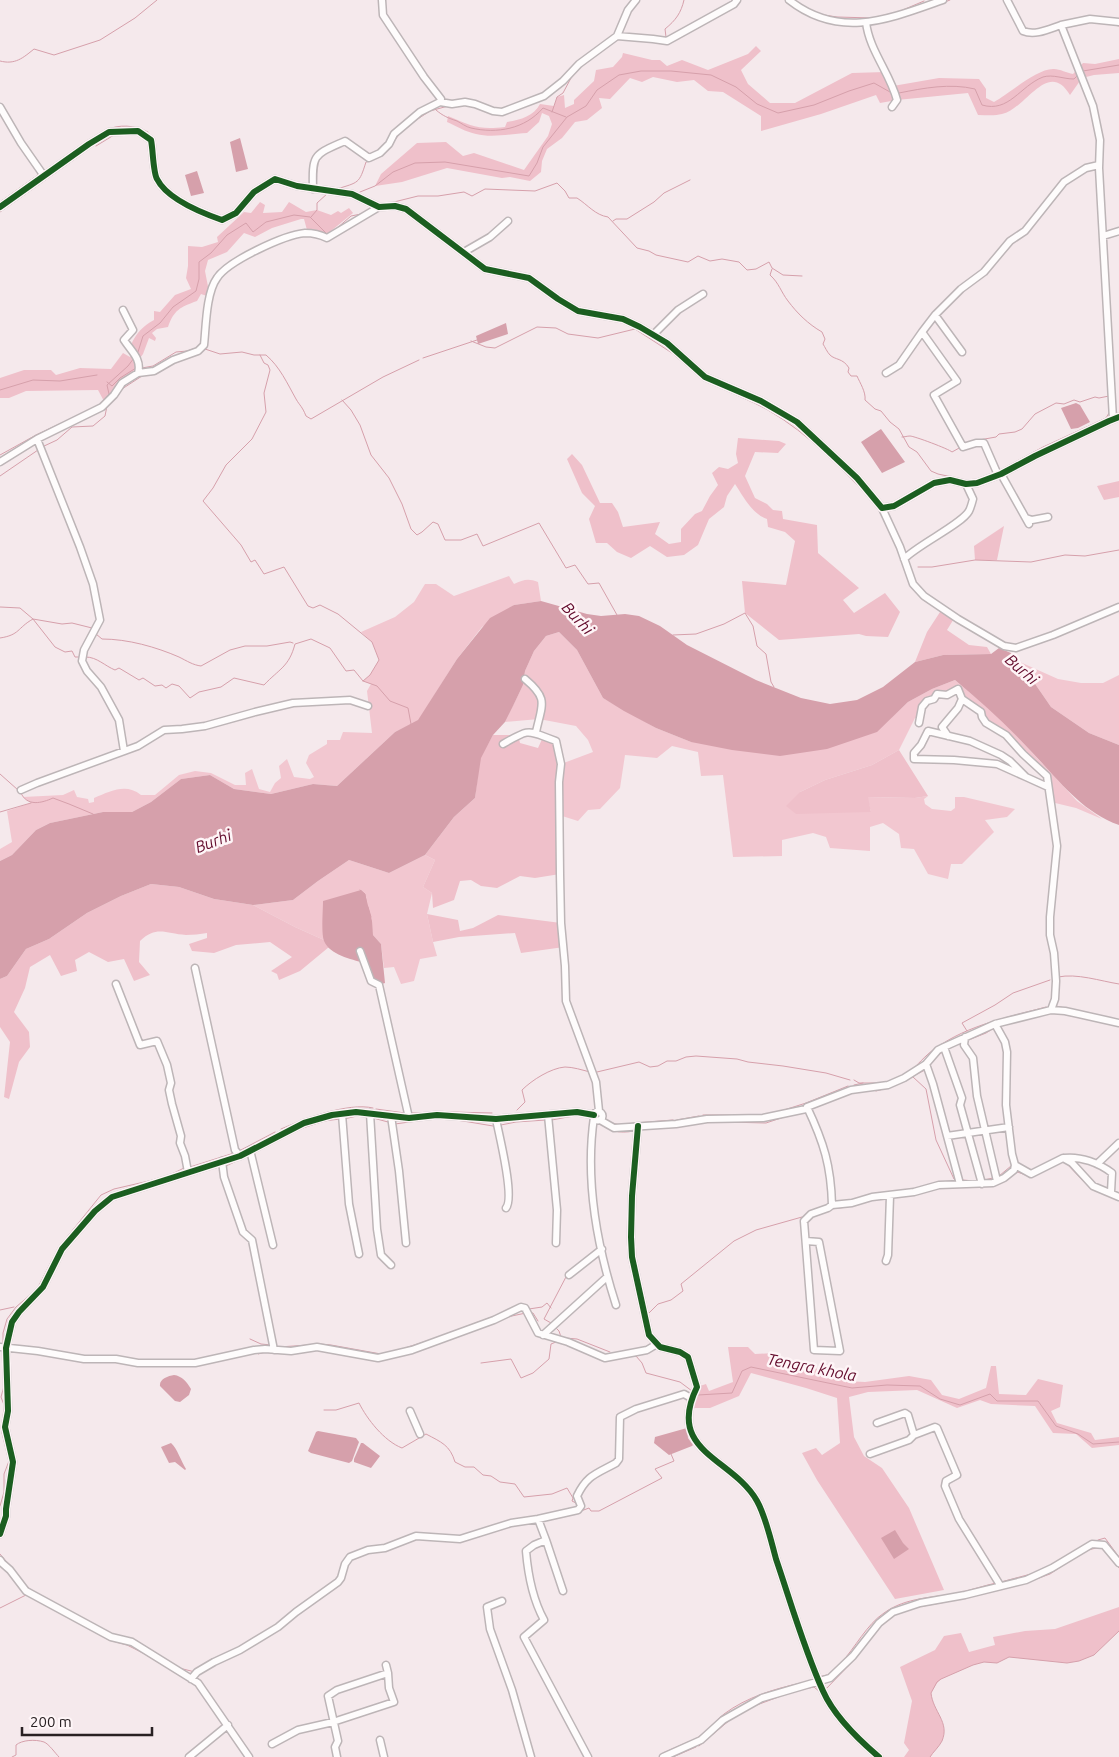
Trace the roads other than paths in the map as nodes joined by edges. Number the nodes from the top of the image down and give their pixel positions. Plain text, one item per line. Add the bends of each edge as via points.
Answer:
1 (382, 0) edge
2 (636, 0) edge
3 (737, 0) edge
4 (789, 0) edge
5 (943, 0) edge
6 (1007, 0) edge
7 (866, 22) junction
8 (1119, 22) edge
9 (1061, 26) junction
10 (617, 36) junction
11 (440, 102) junction
12 (0, 107) edge
13 (892, 107) dead end
14 (1099, 166) junction
15 (44, 176) junction
16 (313, 189) junction
17 (0, 207) edge
18 (379, 207) junction
19 (508, 221) dead end
20 (1119, 231) edge
21 (1103, 236) junction
22 (464, 252) junction
23 (703, 294) dead end
24 (123, 310) dead end
25 (935, 315) junction
26 (922, 332) junction
27 (653, 335) junction
28 (962, 352) dead end
29 (138, 373) junction
30 (886, 373) dead end
31 (1116, 418) edge
32 (37, 439) junction
33 (0, 462) edge
34 (999, 475) junction
35 (966, 484) junction
36 (882, 508) junction
37 (1048, 517) dead end
38 (904, 559) junction
39 (1119, 607) edge
40 (524, 679) dead end
41 (962, 698) junction
42 (368, 706) dead end
43 (919, 723) dead end
44 (536, 732) junction
45 (948, 736) junction
46 (503, 744) dead end
47 (124, 752) junction
48 (1026, 777) junction
49 (1048, 787) junction
50 (21, 790) dead end
51 (360, 951) dead end
52 (195, 968) dead end
53 (116, 984) dead end
54 (1050, 1010) junction
55 (1119, 1023) edge
56 (995, 1024) junction
57 (965, 1037) junction
58 (944, 1047) junction
59 (926, 1064) junction
60 (808, 1107) junction
61 (370, 1113) junction
62 (342, 1114) junction
63 (548, 1115) junction
64 (391, 1116) junction
65 (596, 1116) junction
66 (409, 1118) junction
67 (496, 1119) junction
68 (638, 1126) junction
69 (1009, 1127) junction
70 (986, 1130) junction
71 (967, 1133) junction
72 (947, 1136) junction
73 (1119, 1143) edge
74 (250, 1150) junction
75 (240, 1156) junction
76 (1063, 1158) junction
77 (222, 1161) junction
78 (1098, 1164) junction
79 (1015, 1165) junction
80 (188, 1172) junction
81 (997, 1181) junction
82 (960, 1184) junction
83 (982, 1184) junction
84 (1111, 1192) junction
85 (890, 1196) junction
86 (1119, 1197) edge
87 (832, 1205) junction
88 (506, 1208) dead end
89 (806, 1241) junction
90 (406, 1243) dead end
91 (556, 1243) dead end
92 (273, 1245) dead end
93 (602, 1249) junction
94 (359, 1254) dead end
95 (886, 1261) dead end
96 (391, 1265) dead end
97 (569, 1275) dead end
98 (607, 1276) junction
99 (616, 1305) dead end
100 (543, 1335) junction
101 (657, 1344) junction
102 (3, 1348) edge
103 (274, 1350) junction
104 (691, 1398) junction
105 (410, 1411) dead end
106 (877, 1423) dead end
107 (420, 1434) dead end
108 (914, 1436) junction
109 (870, 1454) dead end
110 (538, 1519) junction
111 (0, 1534) edge
112 (546, 1540) junction
113 (0, 1560) edge
114 (1119, 1562) edge
115 (1000, 1585) junction
116 (563, 1591) dead end
117 (502, 1601) dead end
118 (386, 1665) dead end
119 (388, 1673) junction
120 (191, 1679) junction
121 (820, 1682) junction
122 (333, 1722) junction
123 (228, 1725) junction
124 (380, 1740) dead end
125 (272, 1744) dead end
126 (190, 1757) edge
127 (249, 1757) edge
128 (337, 1757) edge
129 (384, 1757) edge
130 (531, 1757) edge
131 (588, 1757) edge
132 (663, 1757) edge
133 (879, 1757) edge

1 - 11 street via 383,15 437,92
2 - 10 street
3 - 10 street via 667,41
4 - 7 street via 821,19
5 - 7 street
6 - 9 street via 1023,31 1040,32
7 - 13 street via 893,86 897,100
8 - 9 street via 1090,19
9 - 14 street via 1093,106 1100,140
10 - 11 street via 544,96 525,104 502,112 465,102
11 - 16 street via 420,112 394,134 380,153 369,158 345,141 319,152 315,158
12 - 15 street
14 - 21 street
14 - 25 street via 1086,168 1064,182 1025,231 1010,241 984,272 960,289
15 - 16 street via 109,132 138,131 151,140 156,178 166,192 198,211 222,220 236,213 254,192 275,180
15 - 17 street
16 - 18 street via 352,194
18 - 22 street via 406,209
18 - 29 street via 327,238 317,233 278,241 225,270 216,278 208,303 204,346 154,370
19 - 22 street via 490,237
20 - 21 street
21 - 31 street
22 - 27 street via 485,269 529,278 578,311 624,319
23 - 27 street via 678,310
24 - 29 street via 133,330 124,340 136,356 140,366
25 - 26 street
25 - 28 street
26 - 30 street via 899,365
26 - 34 street via 957,381 934,395 957,438 963,447 984,443
27 - 36 street via 705,376 797,422 857,478
29 - 32 street via 122,383 102,407
31 - 34 street
32 - 33 street
32 - 47 street via 93,584 100,620 84,650 82,661 119,720
34 - 35 street
34 - 37 street via 1028,521
35 - 36 street via 950,480 934,483 894,506
35 - 38 street via 973,499 969,512
36 - 38 street
38 - 39 street via 913,584 924,596 1004,646 1016,648
40 - 44 street via 539,692 542,700
41 - 43 street via 958,689 947,695 938,694 922,707
41 - 45 street via 942,727
41 - 49 street via 981,712 986,723 1006,735 1047,776
42 - 47 street via 350,700 293,703 205,726 164,730
44 - 46 street via 523,732
44 - 65 street via 556,741 561,764 561,923 566,1001 596,1082
45 - 48 street via 970,741 1001,755
45 - 48 street via 928,731 914,753 914,759 997,764
47 - 50 street
48 - 49 street
49 - 54 street via 1057,846 1050,917 1056,980
51 - 66 street via 371,981 379,986
52 - 75 street via 235,1150
53 - 80 street via 140,1045 157,1041 167,1065 169,1090
54 - 55 street
54 - 56 street
56 - 57 street
56 - 69 street via 1005,1042
57 - 58 street
57 - 70 street via 964,1045 973,1058 977,1096
58 - 59 street
58 - 71 street via 962,1098 960,1105
59 - 60 street via 888,1085 851,1090
59 - 72 street
60 - 68 street via 763,1118 707,1119
60 - 87 street via 828,1158
61 - 62 street
61 - 64 street
61 - 96 street via 376,1229 381,1255
62 - 74 street via 304,1123
62 - 94 street via 349,1204
63 - 65 street via 577,1112
63 - 67 street
63 - 91 street via 557,1210
64 - 66 street
64 - 90 street
65 - 68 street via 614,1128
65 - 93 street via 592,1129 592,1175
66 - 67 street via 437,1115
67 - 88 street via 509,1187 509,1205
68 - 101 street via 632,1196 632,1257 649,1335
69 - 70 street
69 - 79 street
70 - 71 street
70 - 81 street
71 - 72 street
71 - 83 street
72 - 82 street
73 - 78 street
74 - 75 street
74 - 92 street
75 - 77 street
76 - 78 street via 1080,1158
76 - 79 street via 1031,1174
76 - 84 street via 1093,1186
77 - 80 street
77 - 103 street via 224,1177 243,1232 252,1240
78 - 84 street via 1112,1174
79 - 81 street via 1014,1170
80 - 102 street via 120,1193 95,1211 62,1249 42,1287 12,1322
81 - 83 street
82 - 83 street
82 - 85 street via 939,1185
84 - 86 street
85 - 87 street
85 - 95 street
87 - 89 street via 811,1214 804,1221
89 - 89 street via 814,1350 840,1351 819,1242
93 - 97 street
93 - 98 street
98 - 99 street
98 - 100 street
100 - 101 street via 605,1358 647,1350
100 - 103 street via 535,1330 528,1312 521,1307 494,1320 388,1357 370,1358 317,1348
101 - 104 street via 688,1357 697,1387
102 - 103 street via 84,1358 195,1363 254,1350
102 - 111 street via 8,1359 5,1427 13,1462 6,1516
104 - 110 street via 684,1394 622,1415 619,1419 619,1460 583,1484 577,1496 580,1508
104 - 121 street via 687,1420 692,1436 716,1462 748,1487 758,1503
105 - 107 street
106 - 108 street via 907,1414
108 - 109 street
108 - 115 street via 937,1428 957,1475 946,1481 945,1486 959,1519
110 - 112 street
110 - 120 street via 460,1539 416,1536 350,1556 338,1582 278,1627 197,1672
112 - 116 street
112 - 131 street via 526,1551 528,1576 536,1606 544,1620 524,1637
113 - 120 street via 26,1591 111,1637 132,1642
114 - 115 street via 1104,1545 1092,1544 1041,1574
115 - 121 street via 893,1612 879,1622 853,1656 830,1678
117 - 130 street via 487,1607 490,1629
118 - 119 street
119 - 122 street via 328,1696
119 - 122 street via 394,1702
120 - 123 street
121 - 132 street via 762,1698 724,1720 701,1740
121 - 133 street via 823,1692 842,1719
122 - 125 street via 298,1730
122 - 128 street via 338,1741 335,1747
123 - 126 street
123 - 127 street
124 - 129 street

